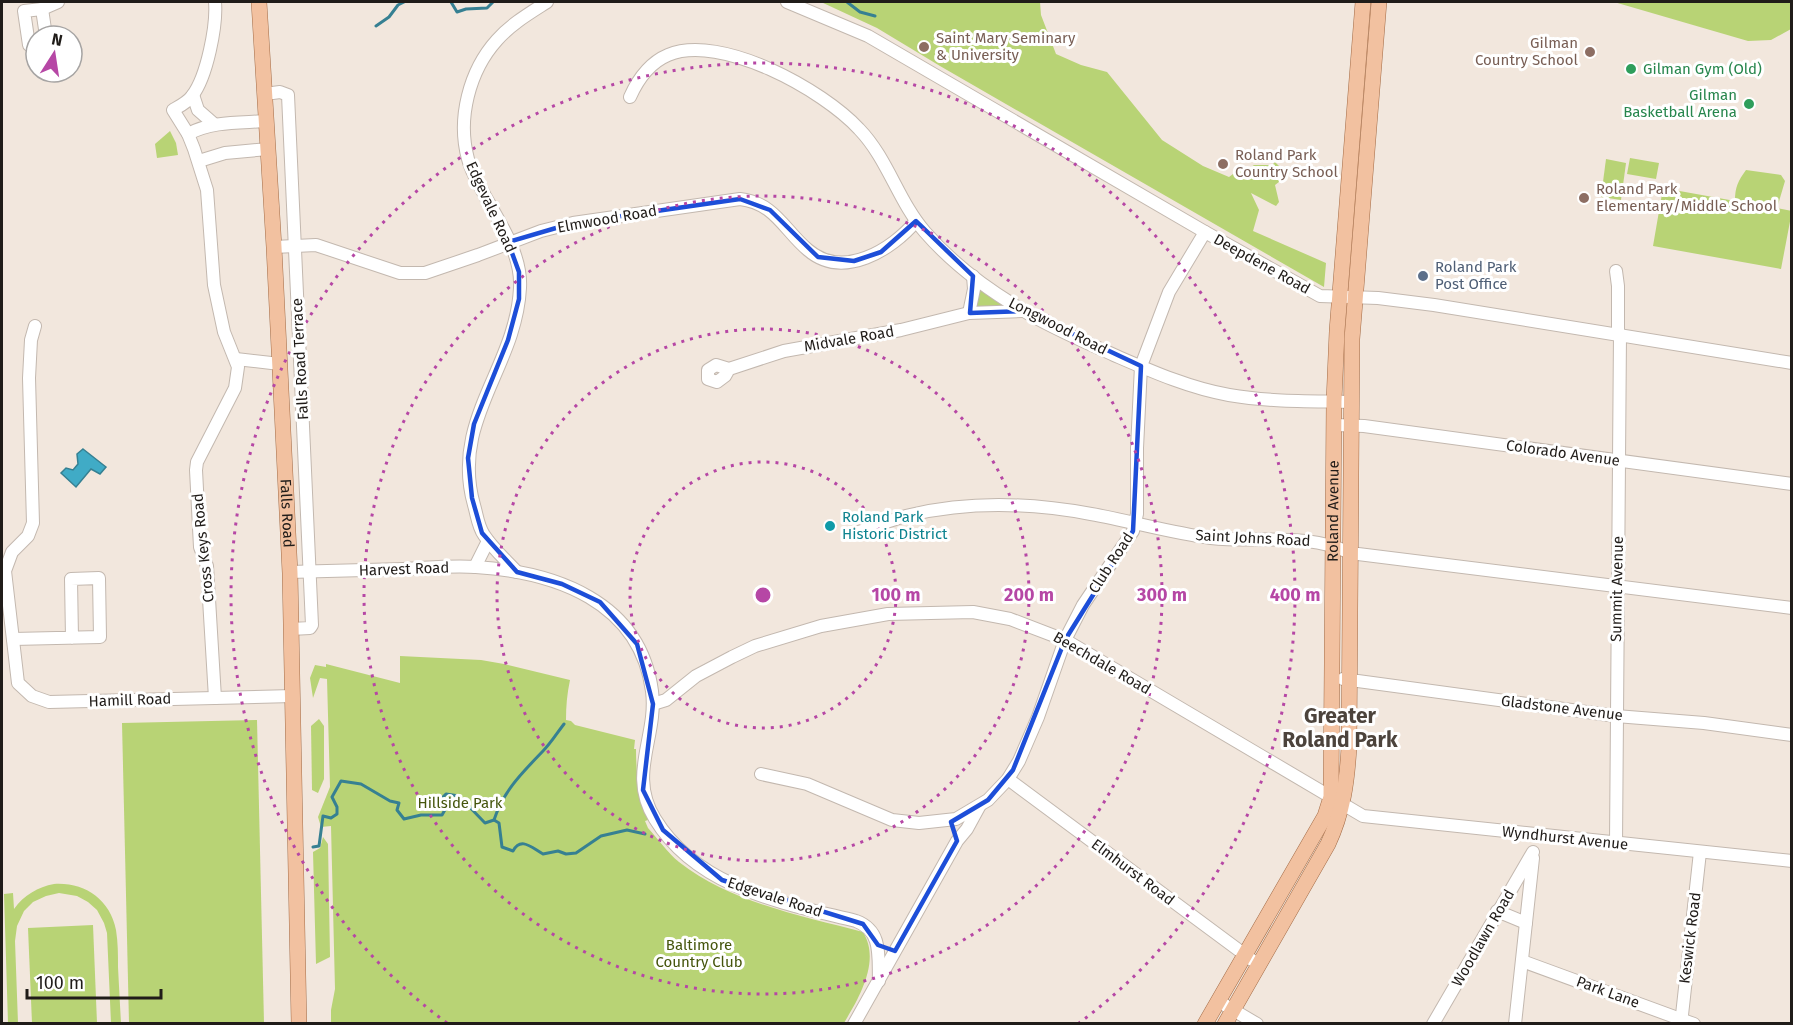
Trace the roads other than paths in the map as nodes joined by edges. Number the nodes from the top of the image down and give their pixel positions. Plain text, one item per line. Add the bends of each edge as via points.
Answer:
1 (58, 2) edge
2 (215, 2) edge
3 (259, 2) edge
4 (547, 2) edge
5 (787, 2) edge
6 (1363, 2) edge
7 (1379, 2) edge
8 (42, 9) junction
9 (26, 24) edge
10 (44, 24) edge
11 (265, 94) junction
12 (193, 95) junction
13 (630, 98) dead end
14 (266, 121) junction
15 (214, 124) junction
16 (188, 134) junction
17 (268, 149) junction
18 (199, 161) junction
19 (916, 221) junction
20 (1205, 232) junction
21 (508, 242) junction
22 (295, 245) junction
23 (274, 247) junction
24 (1616, 272) dead end
25 (973, 276) junction
26 (1347, 297) junction
27 (1024, 311) junction
28 (969, 313) junction
29 (35, 326) dead end
30 (1619, 334) junction
31 (236, 359) junction
32 (1791, 363) edge
33 (280, 364) junction
34 (1141, 366) junction
35 (729, 369) dead end
36 (1334, 401) junction
37 (1351, 402) junction
38 (1335, 425) junction
39 (1351, 426) junction
40 (1619, 461) junction
41 (1791, 484) edge
42 (1135, 524) junction
43 (859, 532) dead end
44 (488, 541) junction
45 (1334, 545) junction
46 (1350, 553) junction
47 (475, 567) junction
48 (290, 572) junction
49 (310, 572) junction
50 (518, 572) junction
51 (1617, 587) junction
52 (1791, 608) edge
53 (291, 629) junction
54 (72, 638) junction
55 (13, 639) junction
56 (1065, 640) junction
57 (1333, 678) junction
58 (1349, 680) junction
59 (293, 696) junction
60 (215, 698) junction
61 (652, 704) junction
62 (1616, 716) junction
63 (1791, 735) edge
64 (761, 774) dead end
65 (1008, 779) junction
66 (1337, 800) junction
67 (980, 807) junction
68 (940, 822) junction
69 (1535, 835) junction
70 (957, 841) junction
71 (1616, 843) junction
72 (1533, 852) junction
73 (1700, 852) junction
74 (1791, 861) edge
75 (1497, 911) junction
76 (1526, 923) junction
77 (878, 945) junction
78 (896, 951) junction
79 (1245, 955) junction
80 (1522, 961) junction
81 (1258, 964) junction
82 (879, 981) junction
83 (1218, 1001) junction
84 (1233, 1009) junction
85 (1681, 1021) edge
86 (299, 1023) edge
87 (854, 1023) edge
88 (1205, 1023) edge
89 (1225, 1023) edge
90 (1257, 1023) edge
91 (1433, 1023) edge
92 (1515, 1023) edge
93 (1694, 1023) edge

1 - 8 street
2 - 12 street, Cross Keys Road via 207,61
3 - 11 main road, Falls Road
4 - 21 street, Edgevale Road via 502,34 485,56 464,118 468,160
5 - 20 street, Deepdene Road via 868,36
6 - 26 main road, Roland Avenue
7 - 26 main road, Roland Avenue
8 - 9 street via 24,11
8 - 10 street
11 - 14 main road, Falls Road
11 - 22 street, Falls Road Terrace via 288,95
12 - 15 street via 198,110
12 - 16 street, Cross Keys Road via 174,110
13 - 19 street, Longwood Road via 652,65 670,55 696,50 746,59 824,99 859,128 881,158
14 - 15 street
14 - 17 main road, Falls Road
15 - 16 street
16 - 18 street, Cross Keys Road
17 - 18 street via 225,153
17 - 23 main road, Falls Road
18 - 31 street, Cross Keys Road via 208,203 214,285 224,332
19 - 21 street, Elmwood Road via 881,252 840,262 818,257 770,210 752,200 740,199 573,223
19 - 25 street, Longwood Road
20 - 26 street, Deepdene Road via 1320,296
20 - 34 street, Club Road via 1169,292
21 - 22 street, Elmwood Road via 438,270 413,274 316,245
21 - 44 street, Edgevale Road via 519,272 519,299 508,340 474,424 468,458 472,498
22 - 23 street, Elmwood Road
22 - 49 street, Falls Road Terrace
23 - 33 main road, Falls Road
24 - 30 street, Summit Avenue
25 - 27 street, Longwood Road
25 - 28 street
26 - 30 street, Deepdene Road via 1434,305
26 - 36 main road, Roland Avenue
26 - 37 main road, Roland Avenue
27 - 28 street, Midvale Road
27 - 34 street, Longwood Road
28 - 35 street, Midvale Road via 793,349
29 - 55 street, Hamill Road via 29,378 33,523 28,536 12,552 5,571
30 - 32 street, Deepdene Road
30 - 40 street, Summit Avenue
31 - 33 street
31 - 60 street, Cross Keys Road via 235,388 196,470
33 - 48 main road, Falls Road
34 - 36 street, Longwood Road via 1227,394
34 - 42 street, Club Road
36 - 37 street, Longwood Road
36 - 38 main road, Roland Avenue
37 - 39 main road, Roland Avenue
38 - 39 street, Colorado Avenue
38 - 45 main road, Roland Avenue
39 - 40 street, Colorado Avenue
39 - 46 main road, Roland Avenue
40 - 41 street, Colorado Avenue
40 - 51 street, Summit Avenue
42 - 43 street, Saint Johns Road via 1045,507 968,506 908,515
42 - 45 street, Saint Johns Road via 1210,538
42 - 56 street, Club Road via 1083,604
44 - 47 street
44 - 50 street, Edgevale Road
45 - 46 street, Saint Johns Road
45 - 57 main road, Roland Avenue
46 - 51 street, Saint Johns Road
46 - 58 main road, Roland Avenue
47 - 49 street, Harvest Road
47 - 50 street, Harvest Road
48 - 49 street, Harvest Road
48 - 53 main road, Falls Road
49 - 53 street, Falls Road Terrace via 312,625
50 - 61 street, Edgevale Road via 581,592 614,613 643,656
51 - 52 street, Saint Johns Road
51 - 62 street, Summit Avenue
53 - 59 main road, Falls Road
54 - 54 street via 100,637 99,578 71,579
54 - 55 street
55 - 60 street, Hamill Road via 18,683 43,701
56 - 61 street, Beechdale Road via 1011,619 973,612 853,619 755,646 696,676 666,700
56 - 65 street, Club Road via 1038,717
56 - 66 street, Beechdale Road
57 - 58 street, Gladstone Avenue
57 - 66 main road, Roland Avenue
58 - 62 street, Gladstone Avenue
58 - 66 main road, Roland Avenue via 1348,772
59 - 60 street, Hamill Road
59 - 86 main road, Falls Road
61 - 77 street, Edgevale Road via 643,790 655,820 677,846 705,870 732,885 863,924 871,930
62 - 63 street, Gladstone Avenue
62 - 71 street, Summit Avenue
64 - 68 street via 807,784 892,820
65 - 67 street, Club Road
65 - 79 street, Elmhurst Road
66 - 69 street, Wyndhurst Avenue via 1363,816
66 - 79 main road, Roland Avenue
66 - 81 main road, Roland Avenue via 1328,844
67 - 68 street, Club Road
67 - 70 street, Club Road
68 - 70 street via 955,834
69 - 71 street, Wyndhurst Avenue
69 - 72 street
70 - 78 street, Club Road
71 - 73 street, Wyndhurst Avenue
72 - 75 street, Woodlawn Road
72 - 76 street
73 - 74 street, Wyndhurst Avenue
73 - 85 street, Keswick Road
75 - 76 street
75 - 91 street, Woodlawn Road
76 - 80 street
77 - 78 street
77 - 82 street
78 - 82 street, Club Road
79 - 81 street, Elmhurst Road
79 - 83 main road, Roland Avenue
80 - 85 street, Park Lane
80 - 92 street
81 - 84 main road, Roland Avenue
82 - 87 street, Club Road
83 - 84 street
83 - 88 main road, Roland Avenue
84 - 89 main road, Roland Avenue
84 - 90 street
85 - 93 street, Park Lane

